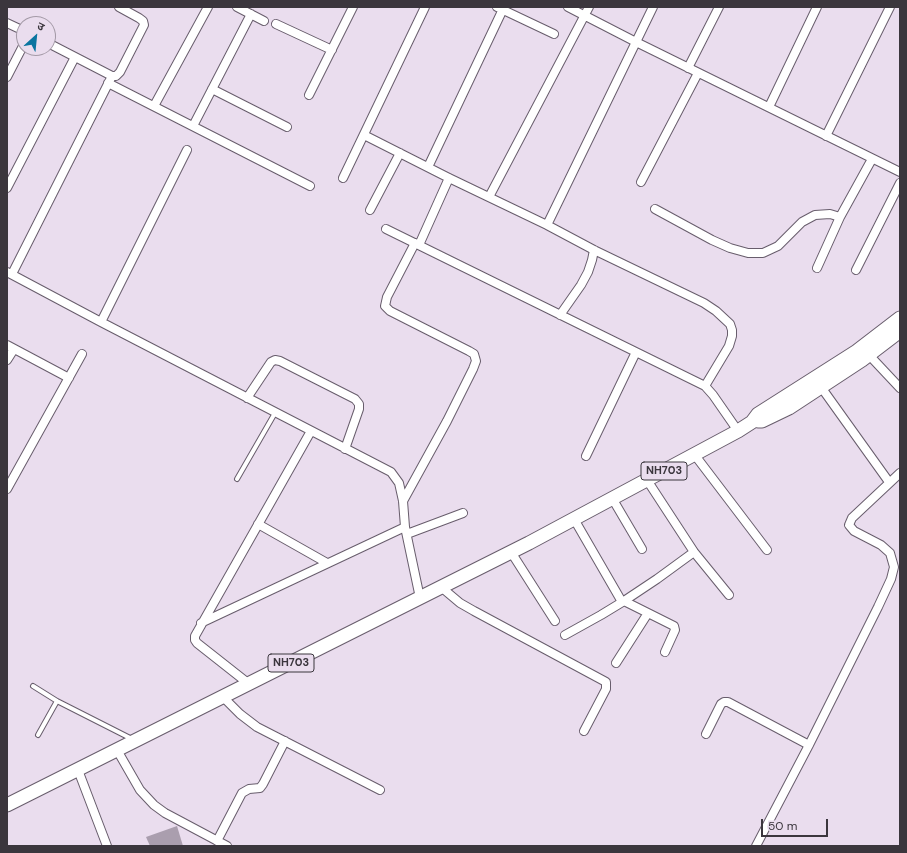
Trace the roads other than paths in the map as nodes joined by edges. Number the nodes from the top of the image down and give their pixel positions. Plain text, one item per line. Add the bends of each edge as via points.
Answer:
1 (119, 7) edge
2 (208, 7) edge
3 (237, 7) edge
4 (425, 7) edge
5 (568, 7) edge
6 (589, 7) edge
7 (653, 7) edge
8 (719, 7) edge
9 (817, 7) edge
10 (890, 7) edge
11 (351, 8) edge
12 (502, 8) edge
13 (251, 14) junction
14 (584, 16) junction
15 (264, 21) dead end
16 (276, 24) dead end
17 (554, 34) dead end
18 (636, 42) junction
19 (56, 47) edge
20 (332, 50) junction
21 (18, 56) edge
22 (75, 57) junction
23 (688, 68) junction
24 (698, 73) junction
25 (7, 77) edge
26 (110, 80) junction
27 (212, 90) junction
28 (309, 95) dead end
29 (154, 106) junction
30 (769, 108) junction
31 (193, 126) junction
32 (287, 127) dead end
33 (364, 134) junction
34 (826, 136) junction
35 (187, 150) dead end
36 (400, 153) junction
37 (872, 158) junction
38 (428, 167) junction
39 (900, 172) edge
40 (343, 178) dead end
41 (449, 178) junction
42 (641, 182) dead end
43 (900, 183) edge
44 (310, 186) dead end
45 (7, 188) edge
46 (489, 196) junction
47 (655, 209) dead end
48 (370, 210) dead end
49 (840, 218) junction
50 (547, 225) junction
51 (386, 229) dead end
52 (417, 244) junction
53 (594, 250) junction
54 (817, 268) dead end
55 (856, 270) dead end
56 (9, 273) edge
57 (560, 315) junction
58 (900, 318) edge
59 (101, 322) junction
60 (900, 331) edge
61 (10, 347) edge
62 (636, 352) junction
63 (82, 354) dead end
64 (869, 354) junction
65 (7, 360) edge
66 (69, 378) junction
67 (705, 386) junction
68 (821, 387) junction
69 (900, 388) edge
70 (247, 398) junction
71 (275, 413) junction
72 (752, 422) junction
73 (311, 431) junction
74 (738, 431) junction
75 (345, 449) junction
76 (694, 454) junction
77 (586, 456) dead end
78 (900, 473) edge
79 (237, 479) dead end
80 (646, 480) junction
81 (889, 482) junction
82 (7, 489) edge
83 (612, 498) junction
84 (403, 501) junction
85 (463, 513) dead end
86 (574, 519) junction
87 (258, 524) junction
88 (406, 530) junction
89 (642, 549) dead end
90 (767, 550) dead end
91 (511, 552) junction
92 (694, 552) junction
93 (327, 563) junction
94 (441, 587) junction
95 (729, 595) dead end
96 (420, 598) junction
97 (623, 601) junction
98 (648, 613) junction
99 (555, 621) dead end
100 (201, 623) junction
101 (565, 635) dead end
102 (665, 652) dead end
103 (616, 663) dead end
104 (249, 684) junction
105 (33, 686) dead end
106 (223, 697) junction
107 (57, 701) junction
108 (584, 731) dead end
109 (706, 734) dead end
110 (38, 735) dead end
111 (136, 741) junction
112 (285, 741) junction
113 (809, 745) junction
114 (117, 750) junction
115 (78, 770) junction
116 (380, 790) dead end
117 (7, 805) edge
118 (217, 841) junction
119 (105, 845) edge
120 (227, 846) edge
121 (756, 846) edge

1 - 26 street via 139,18 144,25 120,72
2 - 29 street
3 - 13 street
4 - 33 street
5 - 14 street
6 - 14 street
7 - 18 street
8 - 23 street
9 - 30 street
10 - 34 street
11 - 20 street
12 - 17 street
12 - 38 street
13 - 15 street
13 - 27 street
14 - 18 street
14 - 46 street
16 - 20 street
18 - 23 street
18 - 50 street
19 - 22 street
20 - 28 street
21 - 25 street
22 - 26 street
22 - 45 street
23 - 24 street
24 - 30 street
24 - 42 street
26 - 29 street
26 - 56 street
27 - 31 street
27 - 32 street
29 - 31 street
30 - 34 street
31 - 44 street
33 - 36 street
33 - 40 street
34 - 37 street
35 - 59 street
36 - 38 street
36 - 48 street
37 - 39 street
37 - 49 street
38 - 41 street
41 - 46 street
41 - 52 street
43 - 55 street
46 - 50 street
47 - 49 street via 712,240 748,253 763,253 778,246 802,222 815,214 830,214
49 - 54 street
50 - 53 street
51 - 52 street
52 - 57 street
52 - 84 street via 387,297 385,306 390,311 474,354 476,361 447,421
53 - 57 street via 588,272
53 - 67 street via 704,303 730,324 732,336 729,346
56 - 59 street
57 - 62 street
58 - 72 highway, NH703 via 857,351 758,414
59 - 70 street
60 - 64 highway, NH703
61 - 65 street
61 - 66 street
62 - 67 street
62 - 77 street
63 - 66 street
64 - 68 highway, NH703
64 - 69 street
66 - 82 street
67 - 74 street
68 - 72 highway, NH703 via 789,408 762,421
68 - 81 street
70 - 71 street
70 - 75 street via 271,362 275,360 355,399 359,409
71 - 73 street
71 - 79 lane
72 - 74 highway, NH703
73 - 75 street
73 - 87 street
74 - 76 highway, NH703
75 - 84 street via 391,472 399,483
76 - 80 highway, NH703
76 - 90 street
78 - 81 street
80 - 83 highway, NH703
80 - 92 street
81 - 113 street via 852,518 849,525 854,531 887,549 892,557 893,574
83 - 86 highway, NH703
83 - 89 street
84 - 88 street
85 - 88 street
86 - 91 highway, NH703
86 - 97 street
87 - 93 street
87 - 100 street
88 - 93 street
88 - 96 street
91 - 94 highway, NH703
91 - 99 street
92 - 95 street
92 - 97 street
93 - 100 street
94 - 96 highway, NH703
94 - 108 street via 460,603 606,682 606,689
96 - 104 highway, NH703
97 - 98 street
97 - 101 street
98 - 102 street via 675,628
98 - 103 street
100 - 104 street via 195,636 197,643
104 - 106 highway, NH703
105 - 107 lane
106 - 111 highway, NH703
106 - 112 street via 248,721
107 - 110 lane
107 - 111 lane
109 - 113 street via 721,704 728,702
111 - 114 highway, NH703
112 - 116 street
112 - 118 street via 260,788 248,789 242,793
113 - 121 street
114 - 115 highway, NH703
114 - 118 street via 140,790 154,805
115 - 117 highway, NH703
115 - 119 street
118 - 120 street

